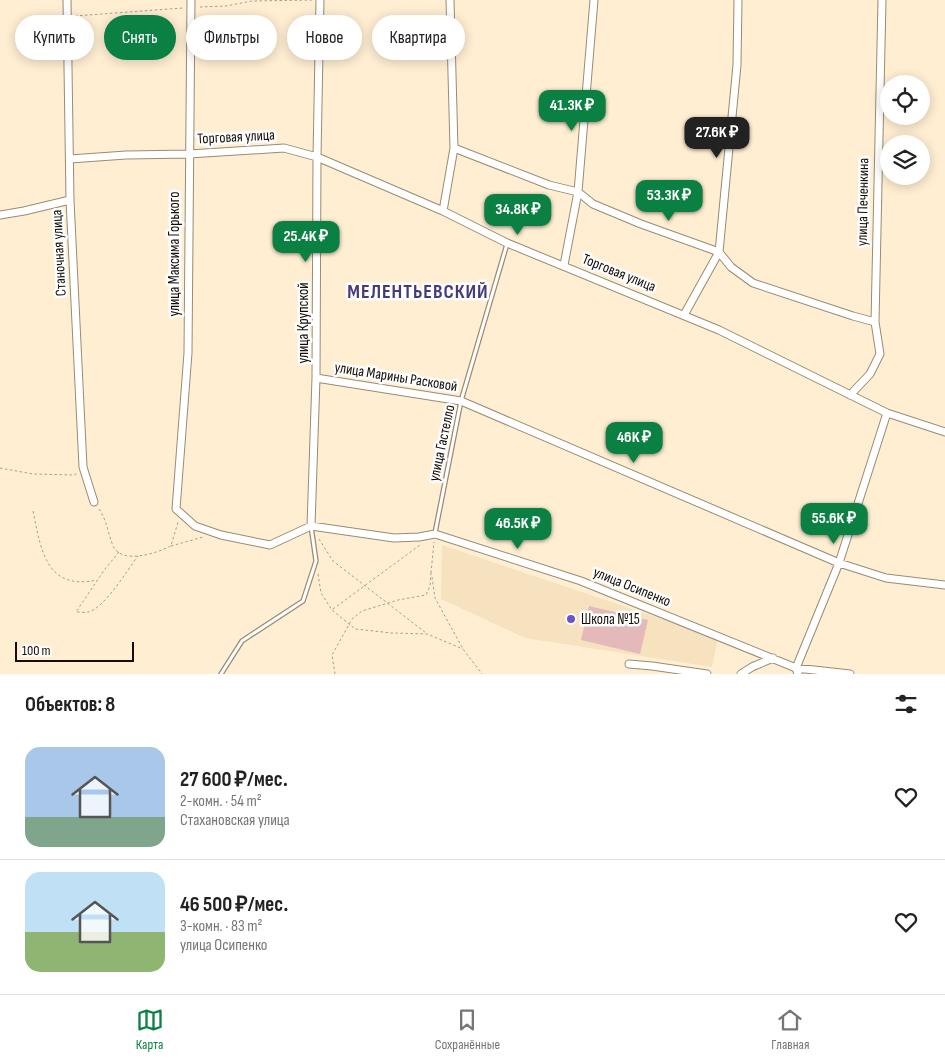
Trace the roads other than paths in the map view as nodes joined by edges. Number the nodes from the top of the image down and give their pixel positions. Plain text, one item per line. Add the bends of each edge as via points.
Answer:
1 (68, 0) edge
2 (191, 0) edge
3 (320, 0) edge
4 (450, 0) edge
5 (594, 0) edge
6 (738, 0) edge
7 (882, 0) edge
8 (454, 148) junction
9 (189, 154) junction
10 (317, 157) junction
11 (70, 159) junction
12 (578, 192) junction
13 (70, 200) junction
14 (443, 211) junction
15 (0, 215) edge
16 (507, 243) junction
17 (719, 252) junction
18 (564, 265) junction
19 (684, 315) junction
20 (875, 322) junction
21 (316, 378) junction
22 (850, 395) junction
23 (461, 401) junction
24 (887, 413) junction
25 (945, 432) edge
26 (94, 502) road end
27 (311, 526) junction
28 (435, 534) junction
29 (839, 564) junction
30 (945, 585) edge
31 (773, 658) junction
32 (629, 664) dead end
33 (797, 671) edge
34 (221, 674) edge
35 (707, 674) edge
36 (741, 674) edge
37 (850, 674) edge

1 - 11 street, Станочная улица
2 - 9 street, улица Максима Горького
3 - 10 street, улица Крупской
4 - 8 street
5 - 12 street
6 - 17 street via 737,65
7 - 20 street, улица Печенкина
8 - 12 street via 549,185
8 - 14 street
9 - 10 street, Торговая улица via 284,148
9 - 11 street, Торговая улица
9 - 27 street, улица Максима Горького via 188,353 176,509 195,526 270,545
10 - 14 street, Торговая улица
10 - 21 street, улица Крупской
11 - 13 street, Станочная улица
12 - 17 street via 593,204
12 - 18 street
13 - 15 street
13 - 26 street, Станочная улица via 82,467
14 - 16 street, Торговая улица
16 - 18 street, Торговая улица
16 - 23 lane, улица Гастелло
17 - 19 street
17 - 20 street via 731,267 753,283
18 - 19 street, Торговая улица
19 - 22 street, Торговая улица
20 - 22 street, улица Печенкина via 880,354 870,374
21 - 23 street, улица Марины Расковой
21 - 27 street, улица Крупской
22 - 24 street, Торговая улица
23 - 28 lane, улица Гастелло
23 - 29 street, улица Марины Расковой
24 - 25 street, Торговая улица
24 - 29 street
27 - 28 street, улица Осипенко via 394,538
27 - 34 lane via 316,561 303,601 242,641
28 - 31 street, улица Осипенко via 580,581
29 - 30 street, улица Марины Расковой via 886,578
29 - 33 street
31 - 33 street, улица Осипенко
31 - 36 street
32 - 35 street
33 - 37 street, улица Осипенко

